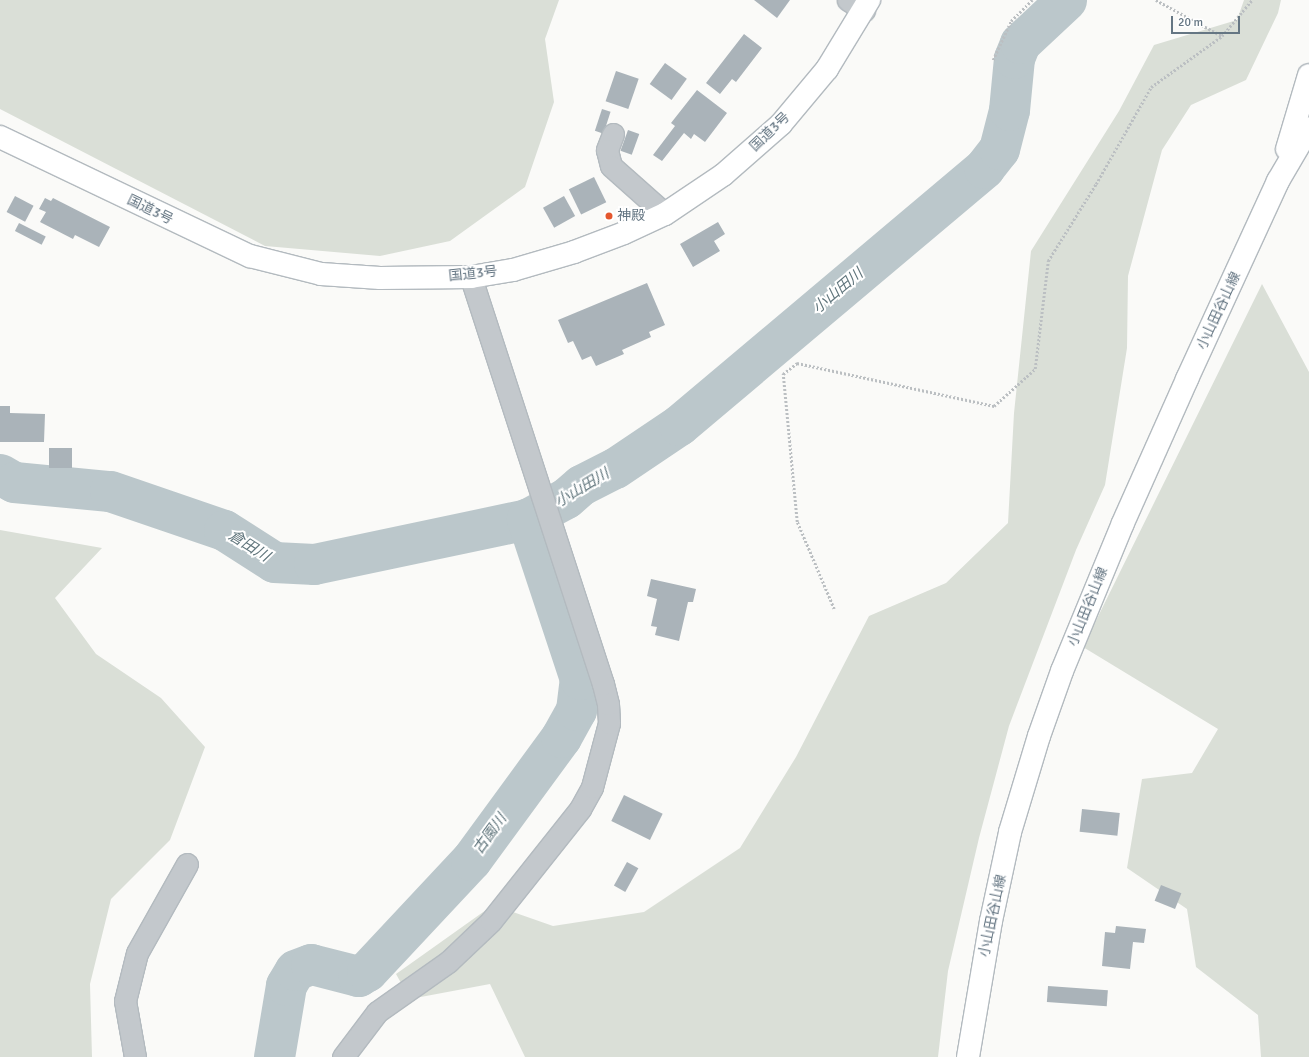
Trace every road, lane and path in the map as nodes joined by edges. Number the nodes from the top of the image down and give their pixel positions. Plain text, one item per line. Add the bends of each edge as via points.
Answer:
1 (1032, 0) edge
2 (1156, 0) edge
3 (1252, 0) edge
4 (861, 3) edge
5 (1222, 36) junction
6 (993, 60) dead end
7 (1309, 75) edge
8 (1309, 128) edge
9 (613, 134) dead end
10 (0, 137) edge
11 (1278, 181) junction
12 (665, 214) junction
13 (471, 277) junction
14 (834, 609) dead end
15 (187, 864) dead end
16 (135, 1057) edge
17 (343, 1057) edge
18 (968, 1057) edge

1 - 6 path via 1011,21
2 - 5 path
3 - 5 path
4 - 12 main road, 国道3号 via 827,69 781,124 723,175
5 - 14 path via 1151,87 1096,184 1048,261 1035,369 994,406 796,363 784,374 796,522
7 - 11 main road, 小山田谷山線
8 - 11 main road, 小山田谷山線
9 - 12 street via 607,150 611,166
10 - 13 main road, 国道3号 via 250,256 321,274 380,278
11 - 18 main road, 小山田谷山線 via 1123,523 1062,671 1010,832 991,921
12 - 13 main road, 国道3号 via 574,252 513,270
13 - 17 street via 554,528 608,704 609,723 592,787 580,810 491,921 448,962 377,1012
15 - 16 street via 137,953 125,1001

